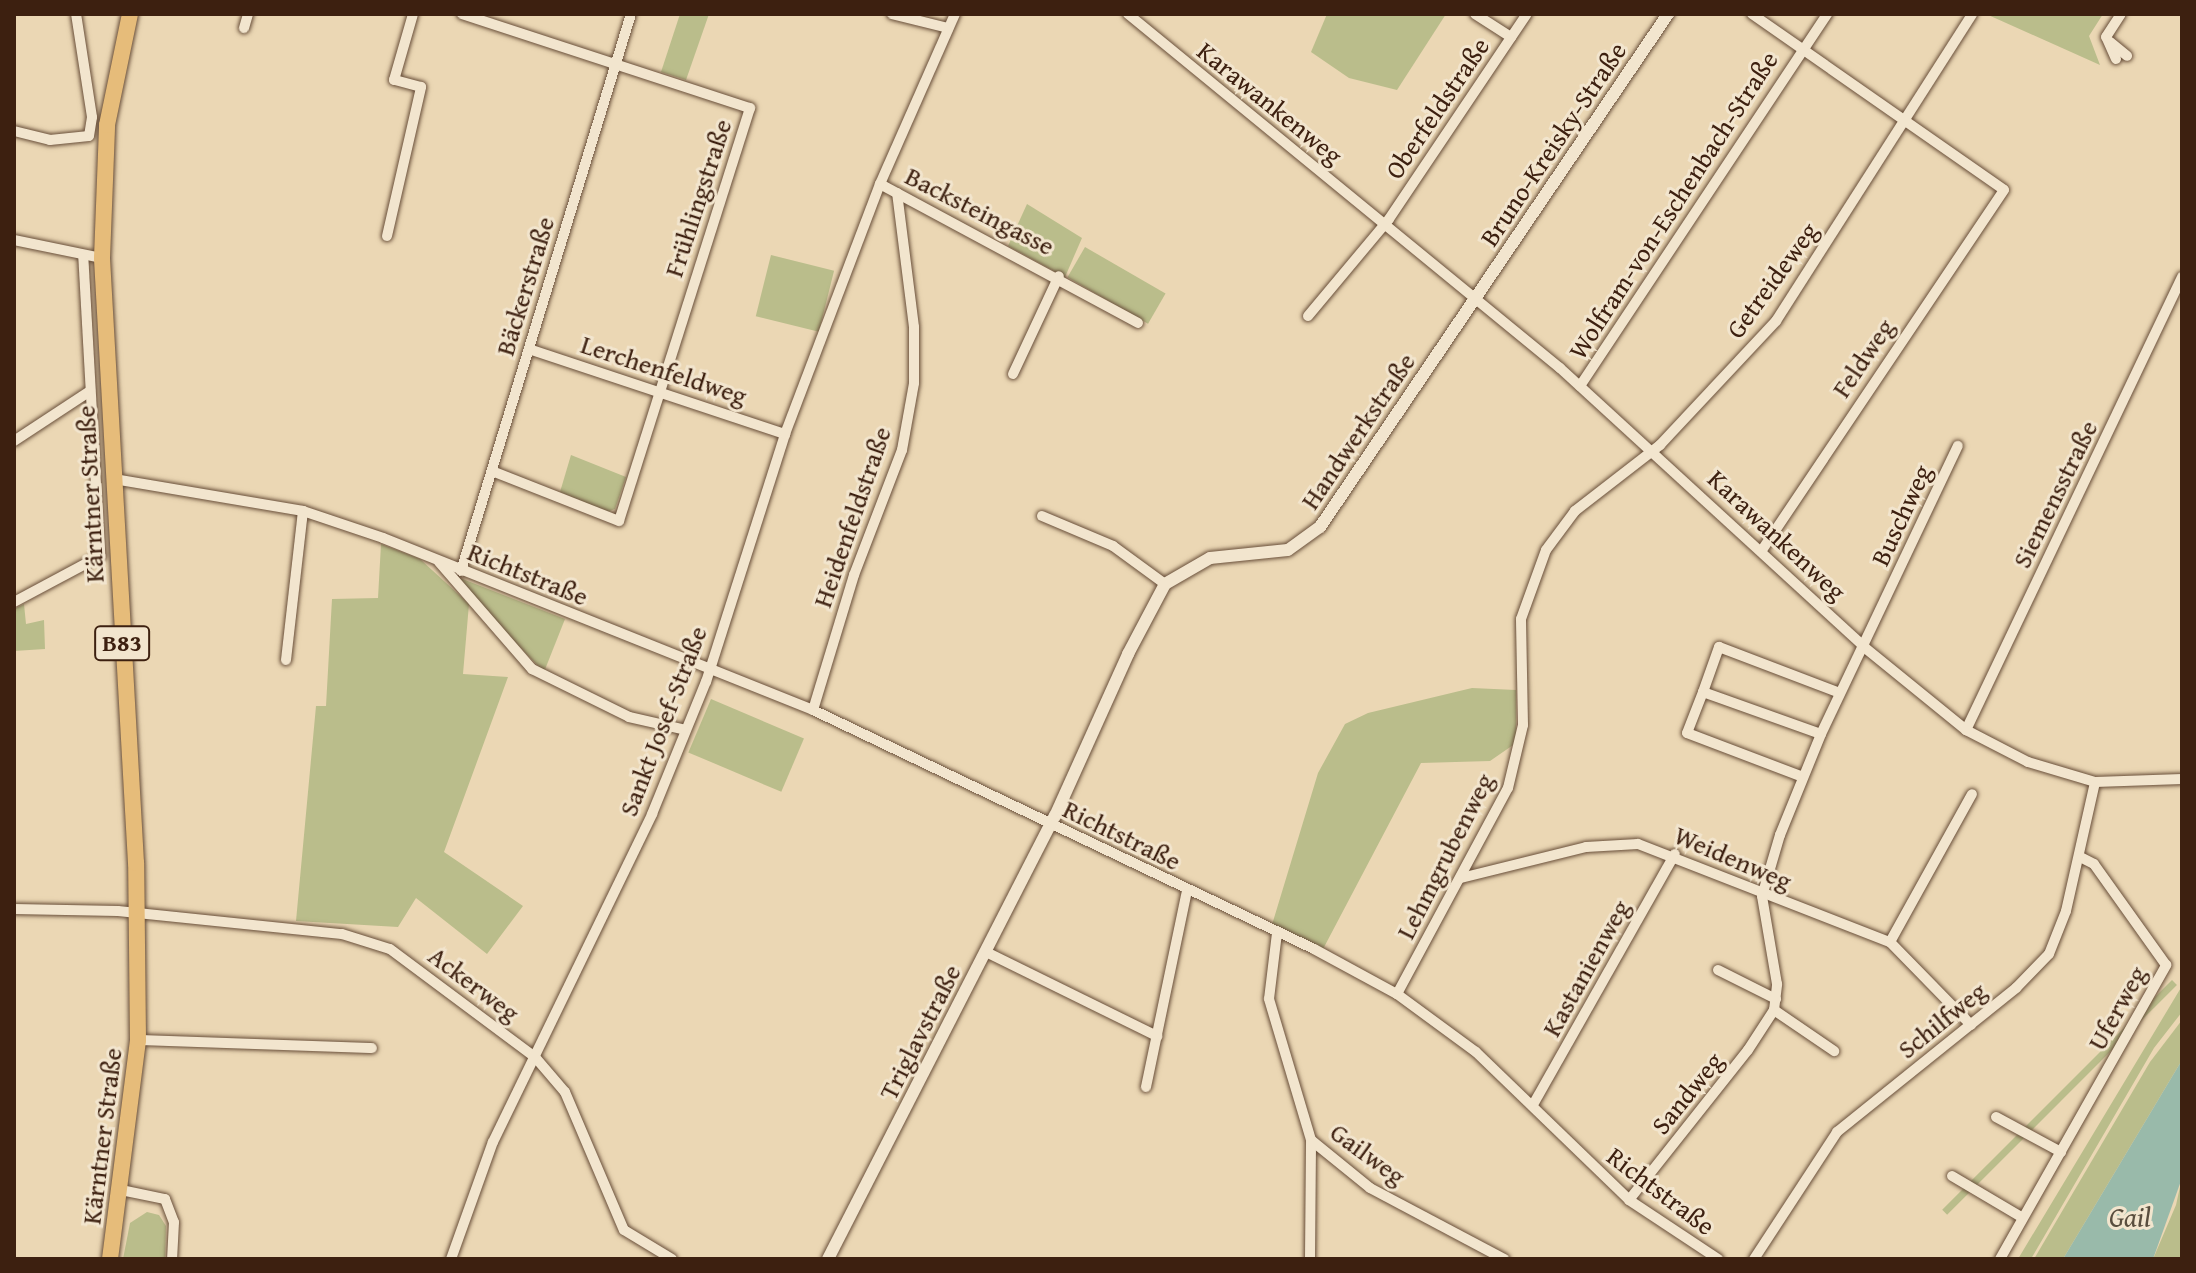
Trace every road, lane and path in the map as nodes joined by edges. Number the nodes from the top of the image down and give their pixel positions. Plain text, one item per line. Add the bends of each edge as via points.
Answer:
1 (76, 14) edge
2 (248, 14) edge
3 (413, 14) edge
4 (462, 14) edge
5 (631, 14) edge
6 (892, 14) edge
7 (955, 14) edge
8 (1128, 14) edge
9 (1475, 14) edge
10 (1527, 14) edge
11 (1668, 14) edge
12 (1752, 14) edge
13 (1827, 14) edge
14 (1972, 14) edge
15 (2121, 14) edge
16 (130, 18) edge
17 (244, 28) dead end
18 (948, 28) junction
19 (1511, 37) junction
20 (1803, 48) junction
21 (2122, 58) dead end
22 (617, 62) junction
23 (1907, 121) junction
24 (14, 131) edge
25 (880, 184) junction
26 (897, 193) junction
27 (1384, 226) junction
28 (387, 236) dead end
29 (14, 240) edge
30 (83, 255) junction
31 (102, 258) junction
32 (1059, 276) junction
33 (2182, 277) edge
34 (1474, 298) junction
35 (1308, 316) dead end
36 (1138, 323) dead end
37 (529, 349) junction
38 (1013, 374) dead end
39 (1580, 386) junction
40 (659, 390) junction
41 (90, 391) junction
42 (785, 434) junction
43 (14, 441) edge
44 (1958, 446) dead end
45 (1653, 450) junction
46 (492, 471) junction
47 (114, 479) junction
48 (303, 511) junction
49 (1042, 516) dead end
50 (1761, 551) junction
51 (439, 562) junction
52 (461, 571) junction
53 (1165, 584) junction
54 (14, 602) edge
55 (1864, 647) junction
56 (286, 660) dead end
57 (710, 670) junction
58 (1703, 692) junction
59 (1840, 693) junction
60 (813, 710) junction
61 (686, 730) junction
62 (1966, 730) junction
63 (1821, 734) junction
64 (1803, 777) junction
65 (2182, 779) edge
66 (2095, 782) junction
67 (1972, 794) dead end
68 (1051, 825) junction
69 (1675, 854) junction
70 (2080, 857) junction
71 (1461, 878) junction
72 (1187, 891) junction
73 (1762, 896) junction
74 (14, 909) edge
75 (137, 913) junction
76 (1277, 933) junction
77 (1890, 942) junction
78 (986, 952) junction
79 (1718, 970) dead end
80 (1397, 994) junction
81 (1775, 1004) junction
82 (1971, 1025) junction
83 (1157, 1036) junction
84 (138, 1040) junction
85 (372, 1048) dead end
86 (1834, 1051) dead end
87 (535, 1057) junction
88 (1146, 1087) dead end
89 (1534, 1103) junction
90 (1996, 1117) dead end
91 (1311, 1140) junction
92 (2061, 1152) junction
93 (1952, 1176) dead end
94 (121, 1190) junction
95 (1629, 1200) junction
96 (2023, 1218) junction
97 (109, 1258) edge
98 (172, 1259) edge
99 (451, 1259) edge
100 (672, 1259) edge
101 (828, 1259) edge
102 (1310, 1259) edge
103 (1504, 1259) edge
104 (1718, 1259) edge
105 (1754, 1259) edge
106 (2000, 1259) edge

1 - 24 street via 92,117 89,136 50,140
2 - 17 street
3 - 28 street via 394,80 421,87
4 - 22 street
5 - 22 street, Bäckerstraße
6 - 18 street
7 - 18 street
8 - 27 street, Karawankenweg
9 - 19 street
10 - 19 street, Oberfeldstraße
11 - 34 street, Bruno-Kreisky-Straße
12 - 20 street, Wolfram-von-Eschenbach-Straße
13 - 20 street, Wolfram-von-Eschenbach-Straße
14 - 23 street, Getreideweg
15 - 21 street via 2106,37
16 - 31 main road, Kärntner Straße / B83 via 107,125
18 - 25 street
19 - 27 street, Oberfeldstraße
20 - 23 street, Wolfram-von-Eschenbach-Straße
20 - 39 street, Wolfram-von-Eschenbach-Straße
22 - 37 street, Bäckerstraße
22 - 40 street, Frühlingstraße via 750,108
23 - 45 street, Getreideweg via 1776,321
23 - 50 street, Feldweg via 2004,190
25 - 26 street, Backsteingasse
25 - 42 street, Sankt Josef-Straße
26 - 32 street, Backsteingasse
26 - 60 street, Heidenfeldstraße via 914,327 914,383 902,450 854,575
27 - 34 street, Karawankenweg
27 - 35 street
29 - 30 street
30 - 31 street
30 - 41 street
31 - 47 main road, Kärntner Straße / B83
32 - 36 street, Backsteingasse
32 - 38 street, Backsteingasse
33 - 62 street, Siemensstraße
34 - 39 street, Karawankenweg
34 - 53 street, Handwerkstraße via 1320,527 1288,550 1210,558
37 - 40 street, Lerchenfeldweg
37 - 46 street, Bäckerstraße
39 - 45 street, Karawankenweg
40 - 42 street, Lerchenfeldweg
40 - 46 street via 618,522
41 - 43 street
41 - 54 street via 100,556
42 - 57 street, Sankt Josef-Straße
44 - 55 street, Buschweg
45 - 50 street, Karawankenweg
45 - 71 street, Lehmgrubenweg via 1575,511 1546,550 1521,619 1523,725 1508,788
46 - 52 street, Bäckerstraße
47 - 48 street, Richtstraße
47 - 75 main road, Kärntner Straße / B83
48 - 51 street, Richtstraße
48 - 56 street
49 - 53 street via 1113,546
50 - 55 street, Karawankenweg
51 - 52 street, Richtstraße
51 - 61 street, Richtstraße via 532,669 629,717
52 - 57 street, Richtstraße
53 - 68 street
55 - 59 street
55 - 62 street, Karawankenweg
57 - 60 street, Richtstraße
57 - 61 street, Sankt Josef-Straße
58 - 59 street via 1719,647
58 - 63 street
58 - 64 street via 1687,733
59 - 63 street
60 - 68 street, Richtstraße
61 - 87 street, Sankt Josef-Straße via 652,814
62 - 66 street, Karawankenweg via 2028,762
63 - 64 street
64 - 73 street
65 - 66 street, Karawankenweg
66 - 70 street, Schilfweg
67 - 77 street
68 - 72 street, Richtstraße
68 - 78 street, Triglavstraße
69 - 71 street, Weidenweg via 1638,844 1586,847
69 - 73 street, Weidenweg
69 - 89 street, Kastanienweg
70 - 82 street, Schilfweg via 2049,954
70 - 92 street, Uferweg via 2094,864 2166,965
71 - 80 street, Lehmgrubenweg
72 - 76 street, Richtstraße
72 - 83 street
73 - 77 street, Weidenweg
73 - 81 street
74 - 75 street, Ackerweg
75 - 84 main road, Kärntner Straße / B83
75 - 87 street, Ackerweg via 369,939
76 - 80 street, Richtstraße
76 - 91 street, Gailweg via 1269,999
77 - 82 street, Weidenweg
78 - 83 street
78 - 101 street, Triglavstraße
79 - 81 street
80 - 89 street, Richtstraße
81 - 86 street
81 - 95 street, Sandweg via 1748,1050
82 - 105 street, Schilfweg via 1837,1132
83 - 88 street
84 - 85 street
84 - 94 main road, Kärntner Straße / B83
87 - 99 street, Sankt Josef-Straße via 493,1142
87 - 100 street, Ackerweg via 565,1092 607,1201 624,1230
89 - 95 street, Richtstraße
90 - 92 street
91 - 102 street
91 - 103 street, Gailweg via 1370,1188
92 - 96 street, Uferweg
93 - 96 street
94 - 97 main road, Kärntner Straße / B83
94 - 98 street via 165,1199 174,1222
95 - 104 street, Richtstraße
96 - 106 street, Uferweg

